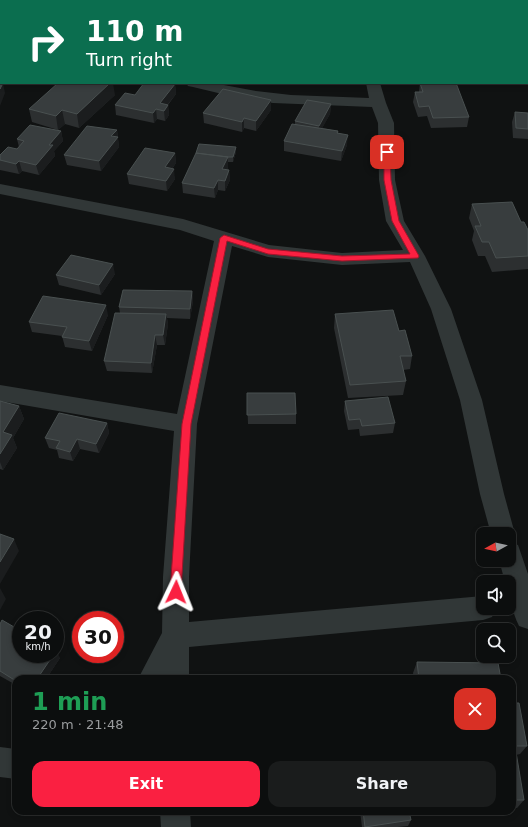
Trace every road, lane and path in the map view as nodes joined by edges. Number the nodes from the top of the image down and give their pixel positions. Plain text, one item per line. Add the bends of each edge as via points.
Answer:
1 (197, 84) edge
2 (373, 84) edge
3 (378, 103) junction
4 (0, 189) edge
5 (224, 238) junction
6 (416, 256) junction
7 (0, 393) edge
8 (186, 424) junction
9 (501, 527) edge
10 (512, 567) edge
11 (522, 608) edge
12 (476, 609) edge
13 (175, 636) junction
14 (154, 675) edge
15 (175, 675) edge
16 (0, 762) edge
17 (12, 764) edge
18 (175, 815) edge
19 (176, 827) edge

1 - 3 street via 239,94 338,103
2 - 3 street
3 - 6 street via 386,123 387,180 395,221
4 - 5 street via 182,225
5 - 6 street via 268,251 342,259
5 - 8 street
6 - 9 street via 441,309 471,400
7 - 8 street
8 - 13 street via 176,577
10 - 11 street
12 - 13 street
13 - 14 street
13 - 15 street
16 - 17 street
18 - 19 street

